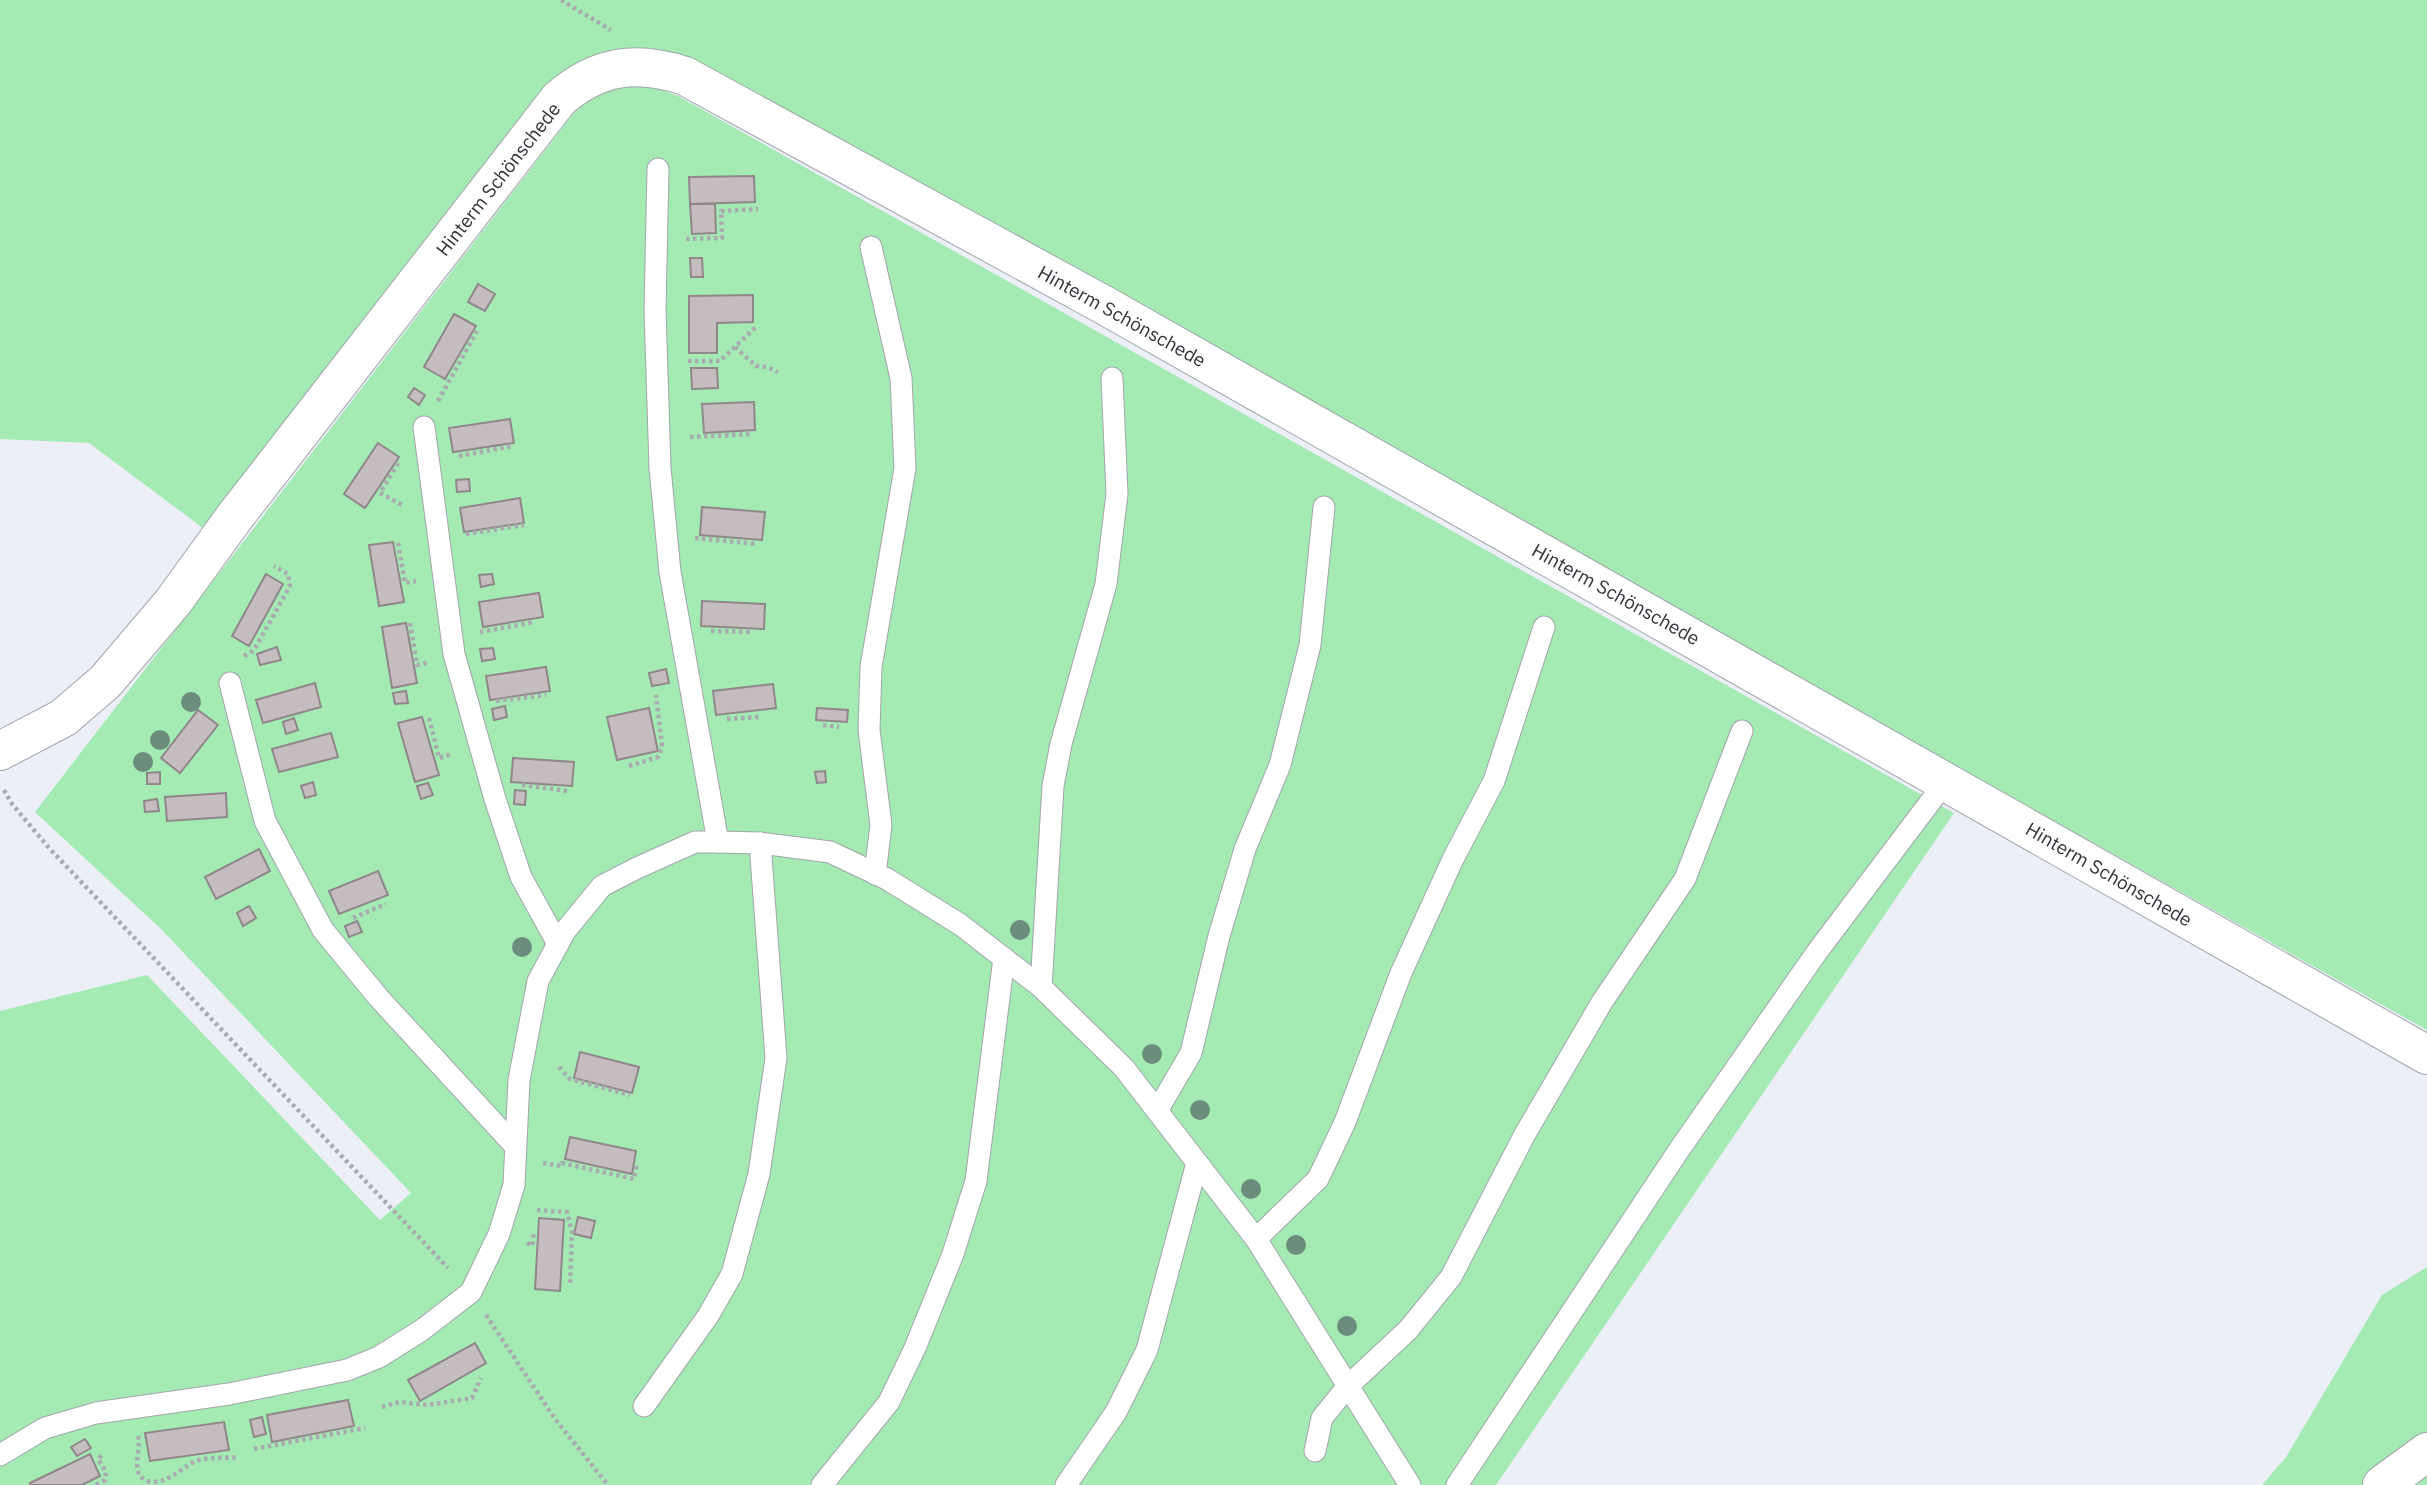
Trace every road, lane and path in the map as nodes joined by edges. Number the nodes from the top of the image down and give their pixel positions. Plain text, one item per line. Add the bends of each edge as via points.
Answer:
1 (658, 169) dead end
2 (758, 209) dead end
3 (657, 240) junction
4 (871, 247) dead end
5 (757, 326) dead end
6 (477, 331) dead end
7 (734, 347) junction
8 (657, 361) junction
9 (778, 372) dead end
10 (1112, 378) dead end
11 (425, 433) junction
12 (752, 434) dead end
13 (659, 439) junction
14 (513, 446) dead end
15 (1324, 507) dead end
16 (524, 525) dead end
17 (439, 532) junction
18 (667, 535) junction
19 (757, 544) dead end
20 (274, 566) dead end
21 (535, 622) dead end
22 (1544, 627) dead end
23 (681, 630) junction
24 (752, 632) dead end
25 (452, 637) junction
26 (243, 656) dead end
27 (230, 683) dead end
28 (546, 695) dead end
29 (656, 695) dead end
30 (468, 705) junction
31 (1742, 731) dead end
32 (0, 751) edge
33 (629, 766) dead end
34 (489, 781) junction
35 (1946, 781) junction
36 (0, 783) edge
37 (569, 791) dead end
38 (718, 842) junction
39 (760, 843) junction
40 (876, 874) junction
41 (558, 944) junction
42 (1004, 958) junction
43 (1041, 987) junction
44 (2427, 1055) edge
45 (559, 1067) dead end
46 (630, 1095) dead end
47 (1157, 1111) junction
48 (515, 1151) junction
49 (638, 1162) dead end
50 (1197, 1163) junction
51 (499, 1234) junction
52 (1256, 1239) junction
53 (570, 1286) dead end
54 (471, 1292) junction
55 (481, 1378) dead end
56 (1348, 1386) junction
57 (643, 1406) dead end
58 (382, 1407) dead end
59 (132, 1408) junction
60 (365, 1428) dead end
61 (254, 1449) dead end
62 (1315, 1451) dead end
63 (2427, 1451) edge
64 (0, 1454) edge
65 (102, 1455) dead end
66 (237, 1457) dead end
67 (96, 1485) edge
68 (608, 1485) edge
69 (822, 1485) edge
70 (1066, 1485) edge
71 (1410, 1485) edge
72 (1457, 1485) edge
73 (2382, 1485) edge

1 - 3 lane
2 - 3 path via 721,211 722,238
3 - 8 lane
4 - 40 lane via 901,378 905,468 872,667 869,730 881,825
5 - 7 path
6 - 11 path
7 - 8 path via 720,361
7 - 9 path via 756,366
8 - 13 lane
10 - 43 lane via 1117,495 1106,584 1053,786
11 - 14 path via 447,442 450,457
11 - 17 lane
12 - 13 path
13 - 18 lane
15 - 47 lane via 1310,645 1279,765 1245,849 1191,1053
16 - 17 path via 462,535 461,528
17 - 25 lane
18 - 19 path
18 - 23 lane
20 - 26 path via 288,574 290,586 254,650
21 - 25 path
22 - 52 lane via 1494,780 1401,973 1345,1122 1318,1179
23 - 24 path
23 - 38 lane
25 - 30 lane
27 - 48 lane via 265,821 323,930
28 - 30 path
29 - 33 path via 662,746 658,757
30 - 34 lane
31 - 56 lane via 1685,879 1588,1026 1525,1134 1451,1277 1408,1331
32 - 35 street, Hinterm Schönschede via 63,718 105,682 173,602 559,99 595,75 629,66 685,76 1116,312
34 - 37 path
34 - 41 lane via 521,877
35 - 44 street, Hinterm Schönschede
35 - 72 lane via 1786,996 1679,1150
36 - 54 path via 49,848
38 - 39 lane
38 - 41 lane via 695,842 602,886
39 - 40 lane via 830,852
39 - 57 lane via 776,1058 759,1174 732,1274 708,1316
40 - 42 lane via 961,925
41 - 48 lane via 538,981 519,1080
42 - 43 lane
42 - 69 lane via 976,1181 953,1254 889,1402
43 - 47 lane via 1124,1068
45 - 46 path via 570,1079
47 - 50 lane
48 - 49 path via 561,1166 634,1179
48 - 51 lane via 514,1185
50 - 52 lane
50 - 70 lane via 1147,1350 1116,1412
51 - 53 path via 533,1246 537,1210 567,1212 572,1232
51 - 54 lane
52 - 56 lane
54 - 59 lane via 422,1330 379,1357 347,1370 229,1395
54 - 68 path via 555,1419
55 - 58 path via 472,1398
56 - 62 lane via 1322,1418
56 - 71 lane
59 - 64 lane via 44,1428
59 - 66 path via 139,1443 138,1473 152,1484 172,1480 201,1460
60 - 61 path
63 - 73 street
65 - 67 path via 98,1459 105,1480

